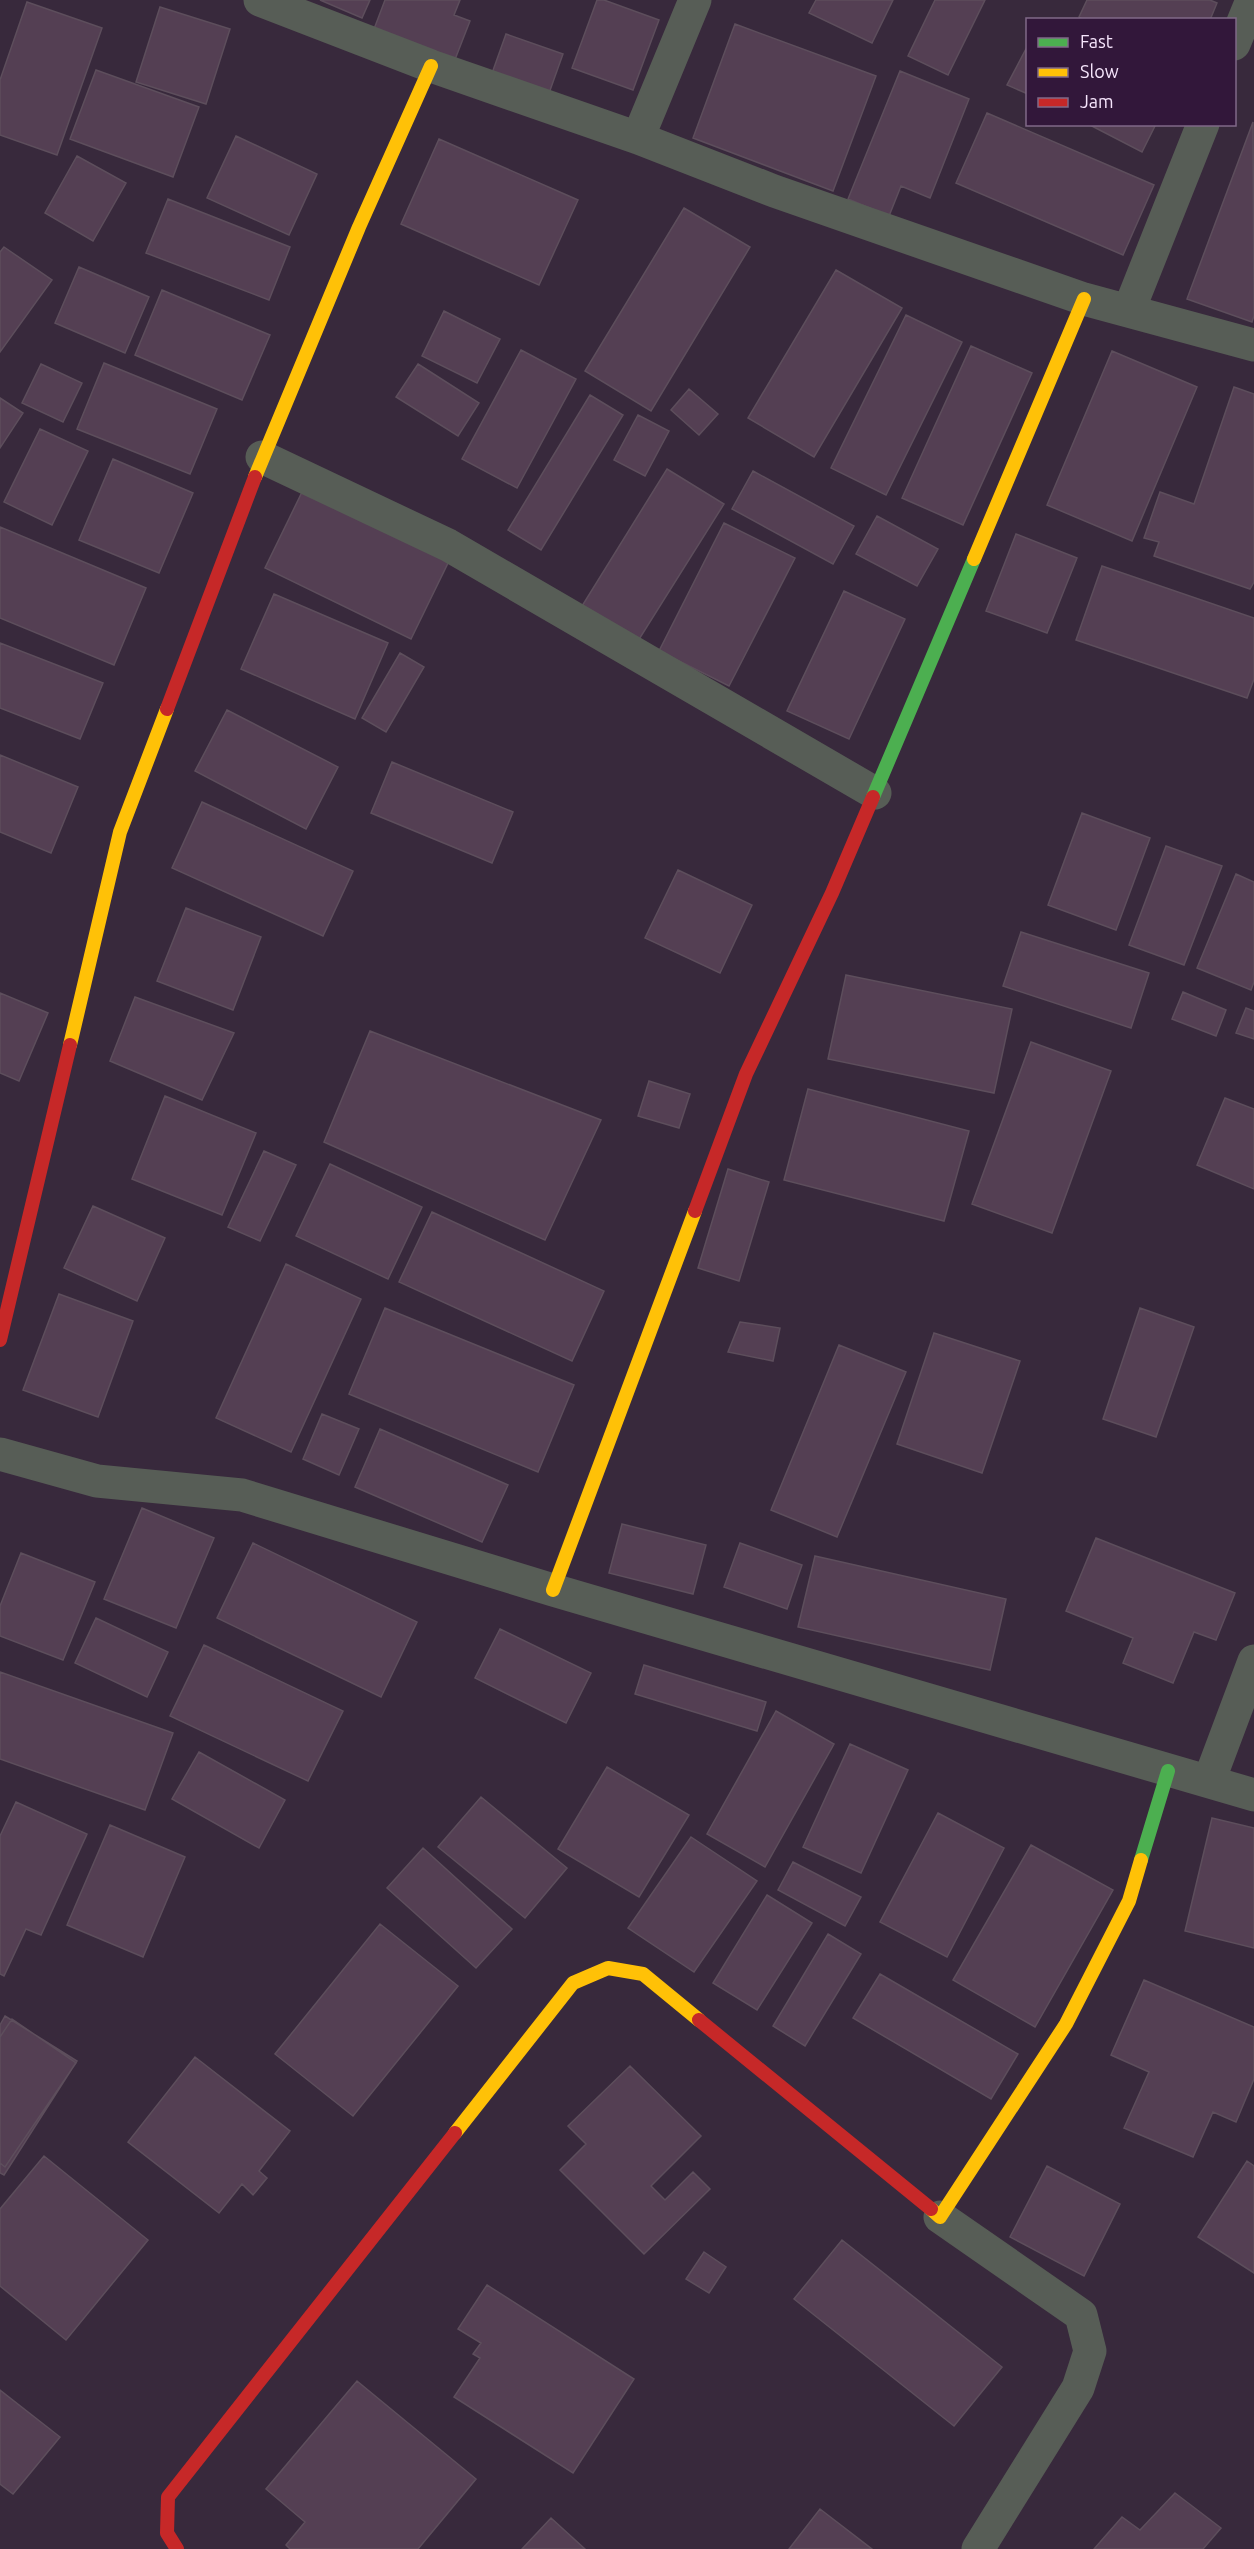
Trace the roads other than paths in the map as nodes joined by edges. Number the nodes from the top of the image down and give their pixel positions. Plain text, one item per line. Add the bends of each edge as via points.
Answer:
1 (260, 0) edge
2 (695, 0) edge
3 (1252, 0) edge
4 (1236, 39) edge
5 (431, 66) junction
6 (1202, 126) edge
7 (638, 138) junction
8 (1084, 299) junction
9 (1129, 310) junction
10 (1254, 345) edge
11 (262, 457) junction
12 (875, 793) junction
13 (0, 1340) edge
14 (0, 1454) edge
15 (553, 1590) junction
16 (1254, 1661) edge
17 (1168, 1771) junction
18 (1209, 1781) junction
19 (1254, 1795) edge
20 (940, 2217) junction
21 (177, 2549) edge
22 (978, 2549) edge

1 - 5 street
2 - 7 street
3 - 4 street
5 - 7 street
5 - 11 street
6 - 9 street
7 - 8 street via 774,191
8 - 9 street
8 - 12 street
9 - 10 street
11 - 12 street via 448,545
11 - 13 street via 120,832
12 - 15 street via 746,1074
14 - 15 street via 97,1481 242,1495
15 - 17 street
16 - 18 street
17 - 18 street
17 - 20 street via 1129,1901 1066,2024
18 - 19 street
20 - 21 street via 643,1974 608,1968 600,1971 573,1983 168,2497 167,2533
20 - 22 street via 1081,2315 1090,2351 1078,2388

